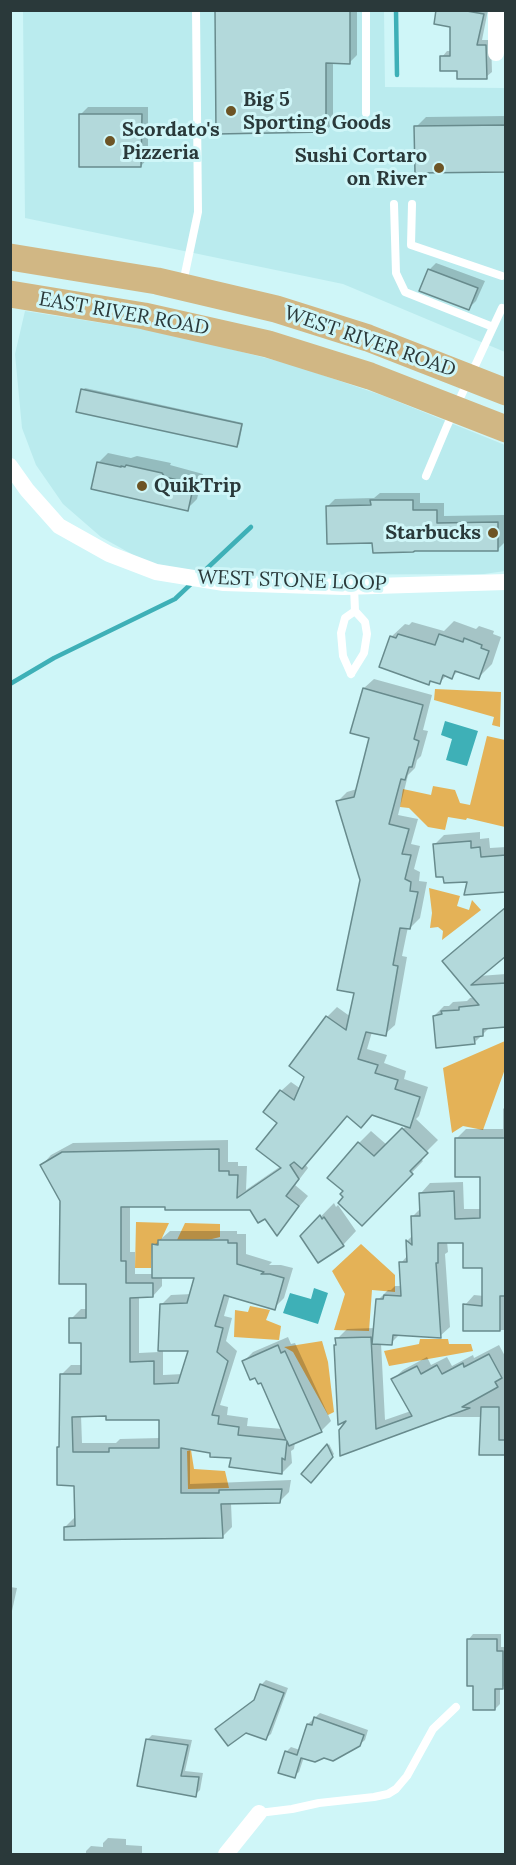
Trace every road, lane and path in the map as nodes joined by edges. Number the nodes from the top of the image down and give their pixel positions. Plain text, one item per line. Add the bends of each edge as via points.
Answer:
1 (196, 10) edge
2 (366, 10) edge
3 (499, 14) edge
4 (496, 53) dead end
5 (366, 113) dead end
6 (394, 204) dead end
7 (412, 204) dead end
8 (10, 257) edge
9 (502, 276) dead end
10 (182, 286) junction
11 (10, 294) edge
12 (232, 297) joint
13 (502, 308) dead end
14 (493, 327) junction
15 (238, 336) joint
16 (469, 377) junction
17 (506, 392) edge
18 (456, 409) junction
19 (506, 429) edge
20 (10, 466) edge
21 (426, 476) dead end
22 (506, 582) edge
23 (354, 586) junction
24 (355, 611) junction
25 (456, 1707) dead end
26 (259, 1814) joint
27 (226, 1854) edge

1 - 10 lane via 198,212
2 - 5 lane
3 - 4 street
6 - 14 lane via 396,273 405,292
7 - 9 lane via 411,245
8 - 10 main road, EAST RIVER ROAD
10 - 12 main road, EAST RIVER ROAD
11 - 15 main road, EAST RIVER ROAD
12 - 16 main road, WEST RIVER ROAD via 368,338
13 - 14 lane
14 - 16 lane
15 - 18 main road, WEST RIVER ROAD via 370,376
16 - 17 main road, WEST RIVER ROAD
16 - 18 lane
18 - 19 main road, WEST RIVER ROAD
18 - 21 lane
20 - 23 street, WEST STONE LOOP via 59,526 109,554 156,572 224,583
22 - 23 street, WEST STONE LOOP
23 - 24 lane
24 - 24 lane via 345,618 341,633 343,656 351,674 364,653 367,634 365,622
25 - 26 lane via 433,1729 407,1776 388,1794
26 - 27 street

